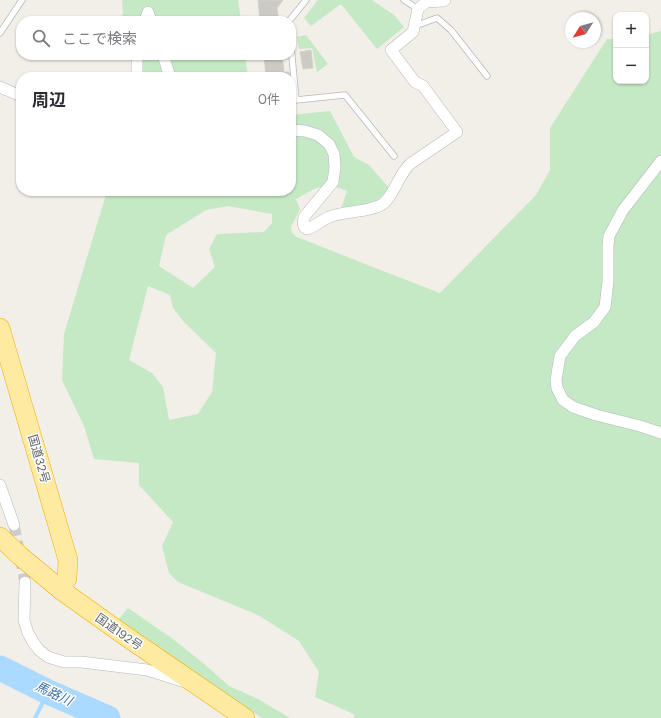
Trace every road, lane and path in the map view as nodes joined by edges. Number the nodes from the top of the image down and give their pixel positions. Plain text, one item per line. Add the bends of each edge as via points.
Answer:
1 (22, 0) edge
2 (306, 0) edge
3 (404, 0) edge
4 (445, 0) edge
5 (418, 10) junction
6 (293, 16) edge
7 (415, 26) junction
8 (0, 33) edge
9 (137, 60) edge
10 (165, 60) edge
11 (292, 60) edge
12 (137, 72) edge
13 (168, 72) edge
14 (293, 72) edge
15 (487, 76) dead end
16 (0, 87) edge
17 (16, 94) edge
18 (296, 100) edge
19 (296, 130) edge
20 (394, 156) dead end
21 (661, 161) edge
22 (0, 328) edge
23 (661, 433) edge
24 (0, 485) edge
25 (7, 531) edge
26 (25, 582) tunnel mouth
27 (61, 590) junction
28 (198, 686) junction
29 (244, 718) edge

1 - 8 lane
2 - 6 lane
3 - 5 lane
4 - 5 street via 426,2
5 - 7 street
7 - 15 lane via 437,18 450,30
7 - 19 street via 413,32 391,50 415,82 423,86 457,132 410,164 384,203 374,208 331,216 311,228 304,227 304,217 333,182 334,154 329,144 318,135
9 - 12 street
10 - 13 street
11 - 14 lane
16 - 17 street
18 - 20 lane via 345,94
21 - 23 street via 623,210 609,236 605,307 594,322 575,336 560,356 556,380 563,400 573,407
22 - 27 highway, 国道32号 via 68,560 67,578
24 - 25 street
25 - 27 highway, 国道192号 via 19,555
26 - 28 street via 26,627 39,650 48,657 64,662 147,670
27 - 28 highway, 国道192号
28 - 29 highway, 国道192号

